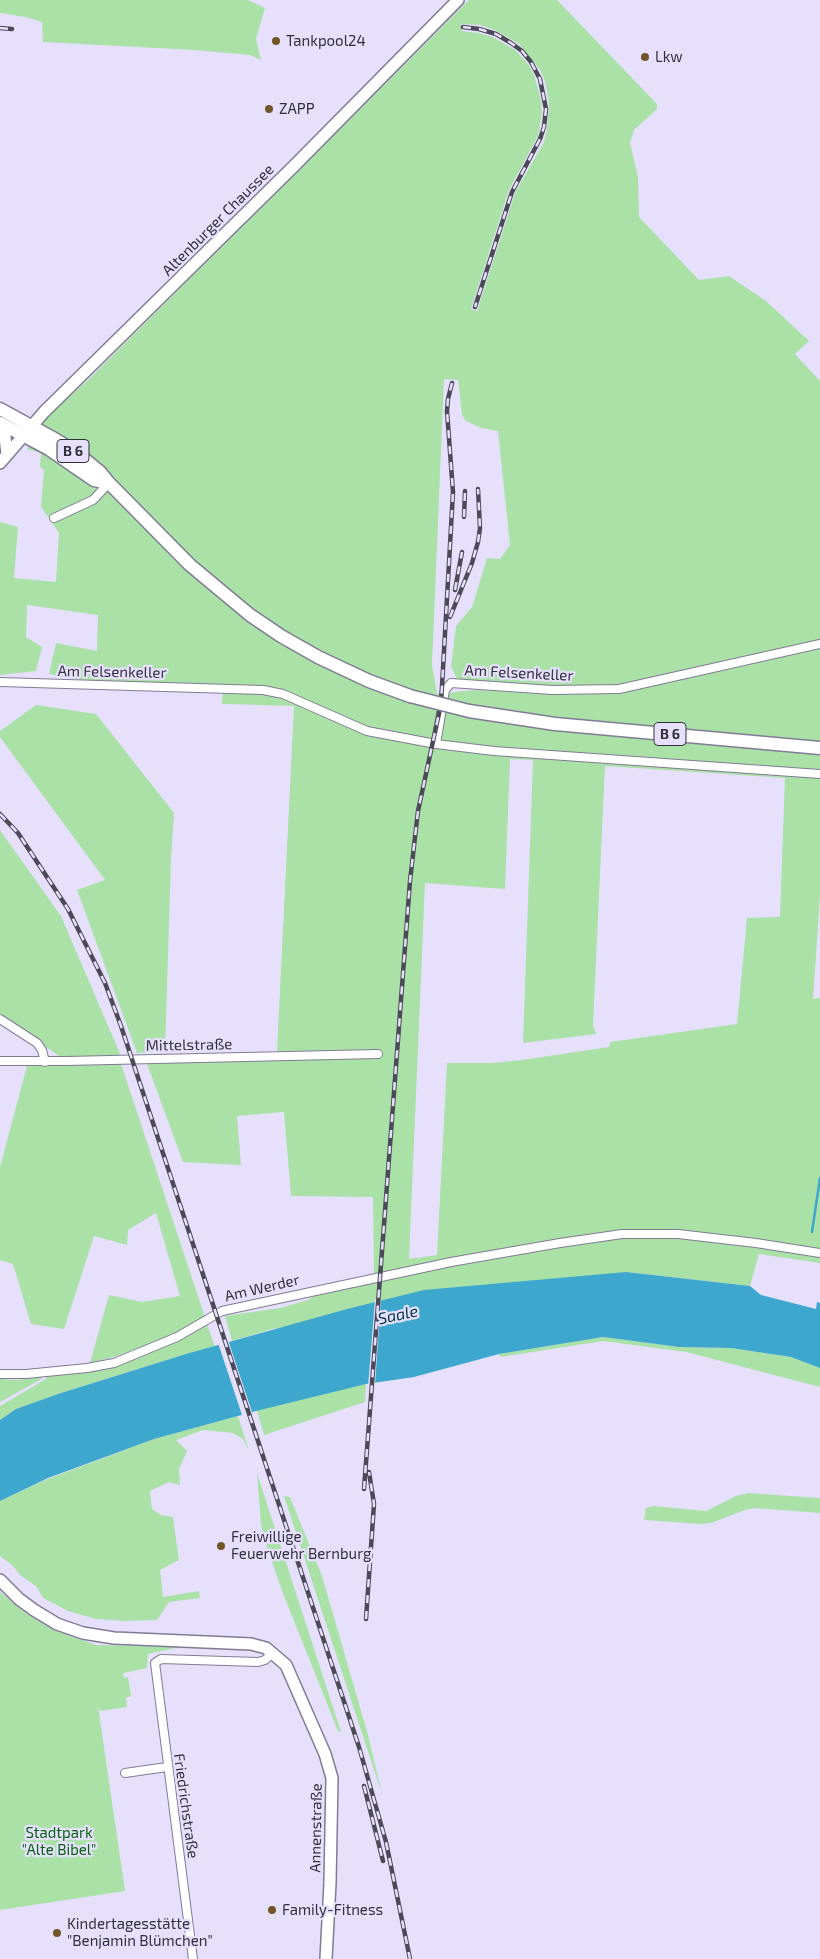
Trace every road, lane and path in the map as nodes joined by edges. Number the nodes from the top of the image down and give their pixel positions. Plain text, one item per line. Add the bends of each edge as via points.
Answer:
1 (458, 0) edge
2 (0, 409) edge
3 (0, 424) edge
4 (0, 428) edge
5 (28, 430) junction
6 (4, 458) edge
7 (110, 484) junction
8 (54, 518) dead end
9 (820, 644) edge
10 (0, 682) edge
11 (436, 744) junction
12 (820, 748) edge
13 (820, 774) edge
14 (0, 1019) edge
15 (378, 1054) dead end
16 (0, 1061) edge
17 (46, 1062) junction
18 (820, 1253) edge
19 (0, 1374) edge
20 (0, 1580) edge
21 (273, 1653) junction
22 (167, 1767) junction
23 (125, 1773) dead end
24 (193, 1959) edge
25 (326, 1959) edge

1 - 5 main road, Altenburger Chaussee
2 - 5 main road, B 6
3 - 5 main road, B 6
4 - 6 main road via 5,437
5 - 6 main road, Altenburger Chaussee
5 - 7 main road, B 6 via 76,452
7 - 8 street via 93,500
7 - 12 main road, B 6, bridge via 190,565 250,615 318,657 369,681 410,696 469,711 555,724
9 - 11 street, Am Felsenkeller via 619,688 552,690 451,683 446,690
10 - 11 street, Am Felsenkeller via 263,690 283,694 367,731
11 - 13 street
14 - 17 street via 37,1043
15 - 17 street, Mittelstraße
16 - 17 street, Mittelstraße
18 - 19 street, Am Werder via 678,1234 622,1234 450,1262 222,1311 177,1337 114,1363
20 - 21 main road, Annenstraße via 34,1610 57,1624 82,1633 114,1638 251,1644
21 - 22 street, Friedrichstraße via 258,1662 161,1659 155,1663
21 - 25 main road, Annenstraße via 290,1672 331,1772
22 - 23 street
22 - 24 street, Friedrichstraße

